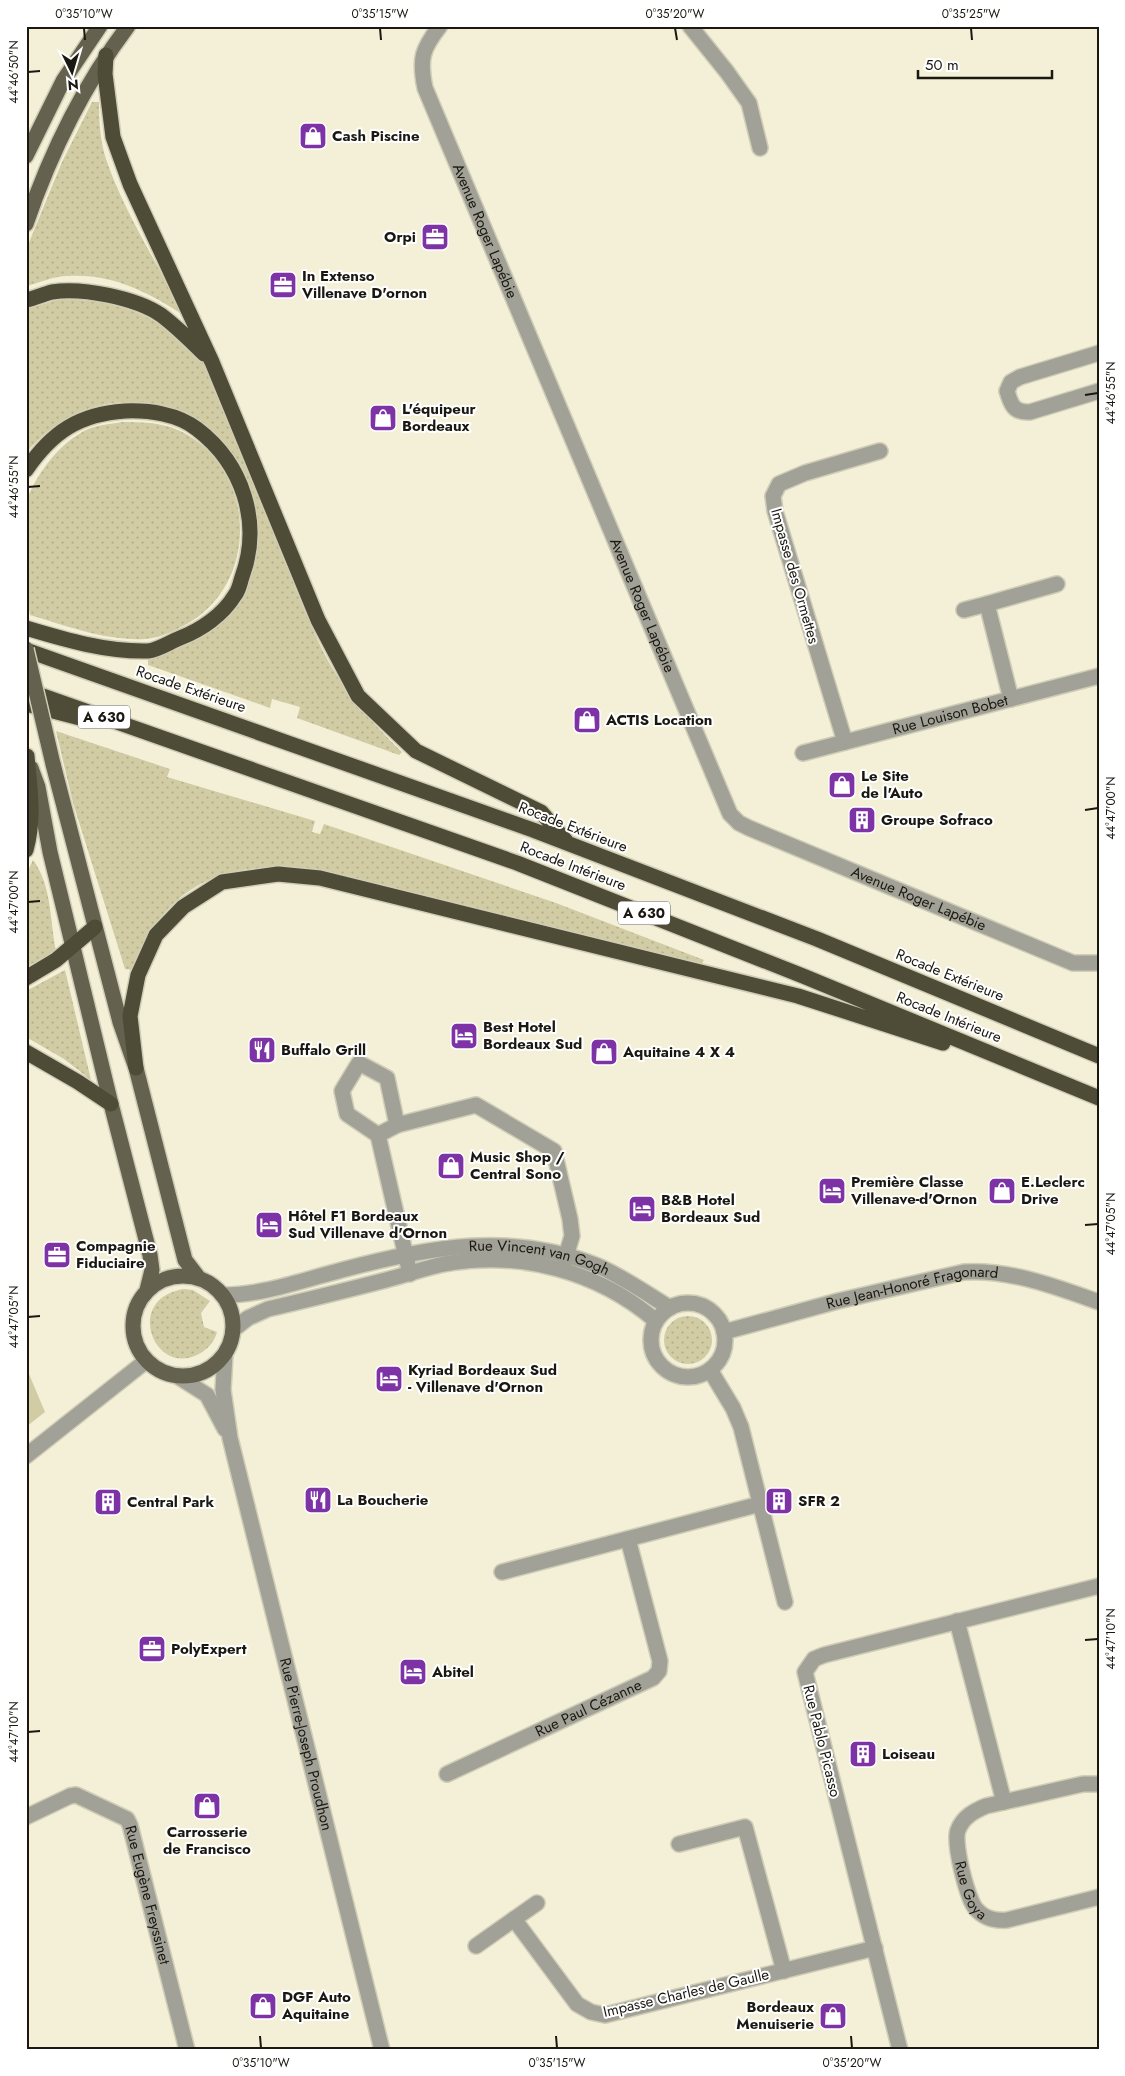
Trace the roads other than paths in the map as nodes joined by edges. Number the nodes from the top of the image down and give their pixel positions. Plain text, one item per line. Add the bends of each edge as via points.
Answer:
1 (100, 26) edge
2 (128, 26) edge
3 (440, 26) edge
4 (690, 26) edge
5 (106, 55) junction
6 (760, 148) dead end
7 (26, 156) edge
8 (26, 224) edge
9 (26, 300) edge
10 (1099, 354) edge
11 (212, 362) junction
12 (1099, 391) edge
13 (880, 451) dead end
14 (26, 470) edge
15 (1057, 584) dead end
16 (988, 604) junction
17 (964, 610) dead end
18 (26, 628) edge
19 (26, 650) edge
20 (1099, 676) edge
21 (26, 690) edge
22 (1011, 699) junction
23 (26, 704) edge
24 (845, 742) junction
25 (182, 745) junction
26 (803, 754) dead end
27 (26, 755) edge
28 (569, 844) junction
29 (26, 850) edge
30 (95, 927) junction
31 (73, 947) junction
32 (1099, 963) edge
33 (26, 978) edge
34 (26, 1052) edge
35 (1099, 1056) edge
36 (136, 1068) junction
37 (1061, 1082) junction
38 (1099, 1098) edge
39 (111, 1104) junction
40 (397, 1124) junction
41 (378, 1136) junction
42 (405, 1255) junction
43 (565, 1262) junction
44 (410, 1274) junction
45 (198, 1277) junction
46 (147, 1290) junction
47 (224, 1295) junction
48 (1099, 1302) edge
49 (670, 1308) junction
50 (656, 1321) junction
51 (234, 1330) junction
52 (724, 1332) junction
53 (225, 1354) junction
54 (146, 1361) junction
55 (710, 1370) junction
56 (177, 1376) junction
57 (230, 1438) junction
58 (26, 1456) edge
59 (760, 1504) junction
60 (628, 1539) junction
61 (502, 1572) dead end
62 (1098, 1583) edge
63 (785, 1602) dead end
64 (957, 1621) junction
65 (447, 1774) dead end
66 (1099, 1784) edge
67 (1004, 1802) junction
68 (26, 1817) edge
69 (679, 1844) dead end
70 (1099, 1897) edge
71 (537, 1903) dead end
72 (514, 1919) junction
73 (476, 1946) dead end
74 (874, 1948) junction
75 (784, 1971) junction
76 (187, 2050) edge
77 (382, 2050) edge
78 (900, 2050) edge

1 - 7 main road via 63,81
2 - 5 main road
3 - 32 street, Avenue Roger Lapébie via 422,54 425,88 730,814 749,828 1073,963
4 - 6 street via 749,103
5 - 8 main road via 63,135 39,186
5 - 11 highway via 105,74 113,137 130,184
9 - 11 highway via 54,292 83,291 138,304 159,314 180,330
10 - 12 street via 1020,377 1011,382 1007,391 1012,407 1020,412 1030,412
11 - 28 highway via 318,620 358,696 416,750 541,812
13 - 24 street, Impasse des Ormettes via 805,473 779,484 773,496
14 - 18 highway via 53,436 70,425 114,412 139,410 165,414 196,428 230,464 242,486 249,515 250,543 236,595 218,615 199,631 150,651 87,646
15 - 16 street
16 - 17 street
16 - 22 street
19 - 28 highway, Rocade Extérieure / A 630
19 - 30 main road, bridge
20 - 22 street, Rue Louison Bobet
21 - 25 highway, Rocade Intérieure / A 630
22 - 24 street, Rue Louison Bobet
23 - 25 highway
24 - 26 street, Rue Louison Bobet
25 - 37 highway, Rocade Intérieure / A 630 via 517,863
27 - 29 highway via 33,808
27 - 31 main road via 38,787
28 - 35 highway, Rocade Extérieure / A 630 via 816,939
30 - 31 highway
30 - 36 main road via 120,1022
31 - 33 highway
31 - 39 main road
34 - 39 highway
36 - 37 highway via 130,1016 138,975 156,935 183,907 222,882 278,874 320,878 780,991
36 - 45 main road via 185,1260
37 - 38 highway, Rocade Intérieure / A 630
39 - 46 main road via 150,1255 152,1270
40 - 41 street
40 - 41 street via 388,1078 359,1063 342,1091 347,1114
40 - 43 street via 476,1105 554,1151 572,1236
41 - 42 street
42 - 43 street, Rue Vincent van Gogh via 473,1245 511,1244
42 - 44 street
42 - 47 street, Rue Vincent van Gogh via 263,1290
43 - 44 street, Rue Vincent van Gogh via 476,1260 443,1264
43 - 49 street, Rue Vincent van Gogh via 615,1274
43 - 50 street, Rue Vincent van Gogh via 637,1305
44 - 51 street, Rue Vincent van Gogh via 268,1310 248,1318
45 - 46 main road via 170,1276
45 - 47 main road
46 - 54 main road via 133,1317 133,1333
47 - 51 main road via 234,1317
48 - 52 street, Rue Jean-Honoré Fragonard via 1005,1273 983,1270 838,1301
49 - 50 street
49 - 52 street via 686,1304 703,1306 720,1321
50 - 55 street via 651,1335 658,1363 682,1377 697,1376
51 - 53 main road
52 - 55 street via 723,1353
53 - 56 main road via 204,1372
53 - 57 street, Rue Pierre-Joseph Proudhon via 223,1390
54 - 56 main road via 160,1371
54 - 58 street
55 - 59 street via 741,1426
56 - 57 street, Rue Pierre-Joseph Proudhon via 207,1395
57 - 77 street, Rue Pierre-Joseph Proudhon
59 - 60 street
59 - 63 street
60 - 61 street
60 - 65 street, Rue Paul Cézanne via 660,1661 659,1671 653,1678
62 - 64 street, Rue Pablo Picasso
64 - 67 street
64 - 74 street, Rue Pablo Picasso via 824,1655 814,1659 805,1672
66 - 67 street, Rue Goya via 1083,1784
67 - 70 street, Rue Goya via 972,1812 957,1832 956,1843 976,1909 995,1921 1008,1920
68 - 76 street, Rue Eugène Freyssinet via 76,1795 126,1819
69 - 75 street, Impasse Charles de Gaulle via 745,1827
71 - 72 street
72 - 73 street
72 - 75 street, Impasse Charles de Gaulle via 577,2004 591,2012 605,2014
74 - 75 street, Impasse Charles de Gaulle
74 - 78 street, Rue Pablo Picasso

